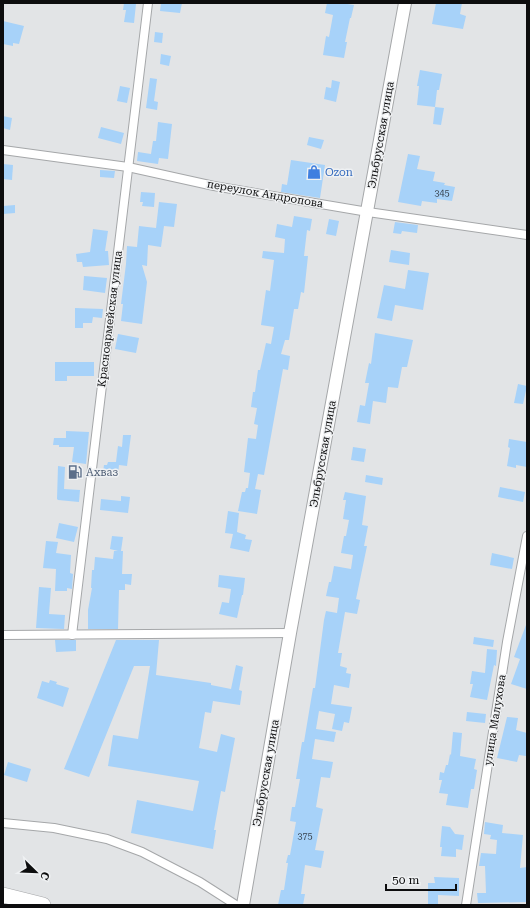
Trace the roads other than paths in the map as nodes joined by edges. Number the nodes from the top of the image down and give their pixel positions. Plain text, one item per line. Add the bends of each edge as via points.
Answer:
1 (148, 3) edge
2 (405, 3) edge
3 (3, 150) edge
4 (128, 167) junction
5 (368, 212) junction
6 (527, 235) edge
7 (527, 536) edge
8 (290, 633) junction
9 (3, 635) edge
10 (72, 635) junction
11 (3, 823) edge
12 (3, 894) edge
13 (43, 905) edge
14 (236, 905) edge
15 (243, 905) edge
16 (466, 905) edge

1 - 4 street, Красноармейская улица
2 - 5 street, Эльбрусская улица
3 - 4 street, переулок Андропова
4 - 5 street, переулок Андропова via 214,186
4 - 10 street, Красноармейская улица
5 - 6 street, переулок Андропова
5 - 8 street, Эльбрусская улица
7 - 16 street, улица Малухова via 507,642
8 - 10 street
8 - 15 street, Эльбрусская улица
9 - 10 street
11 - 14 street via 54,828 107,839 142,852 200,882
12 - 13 highway

